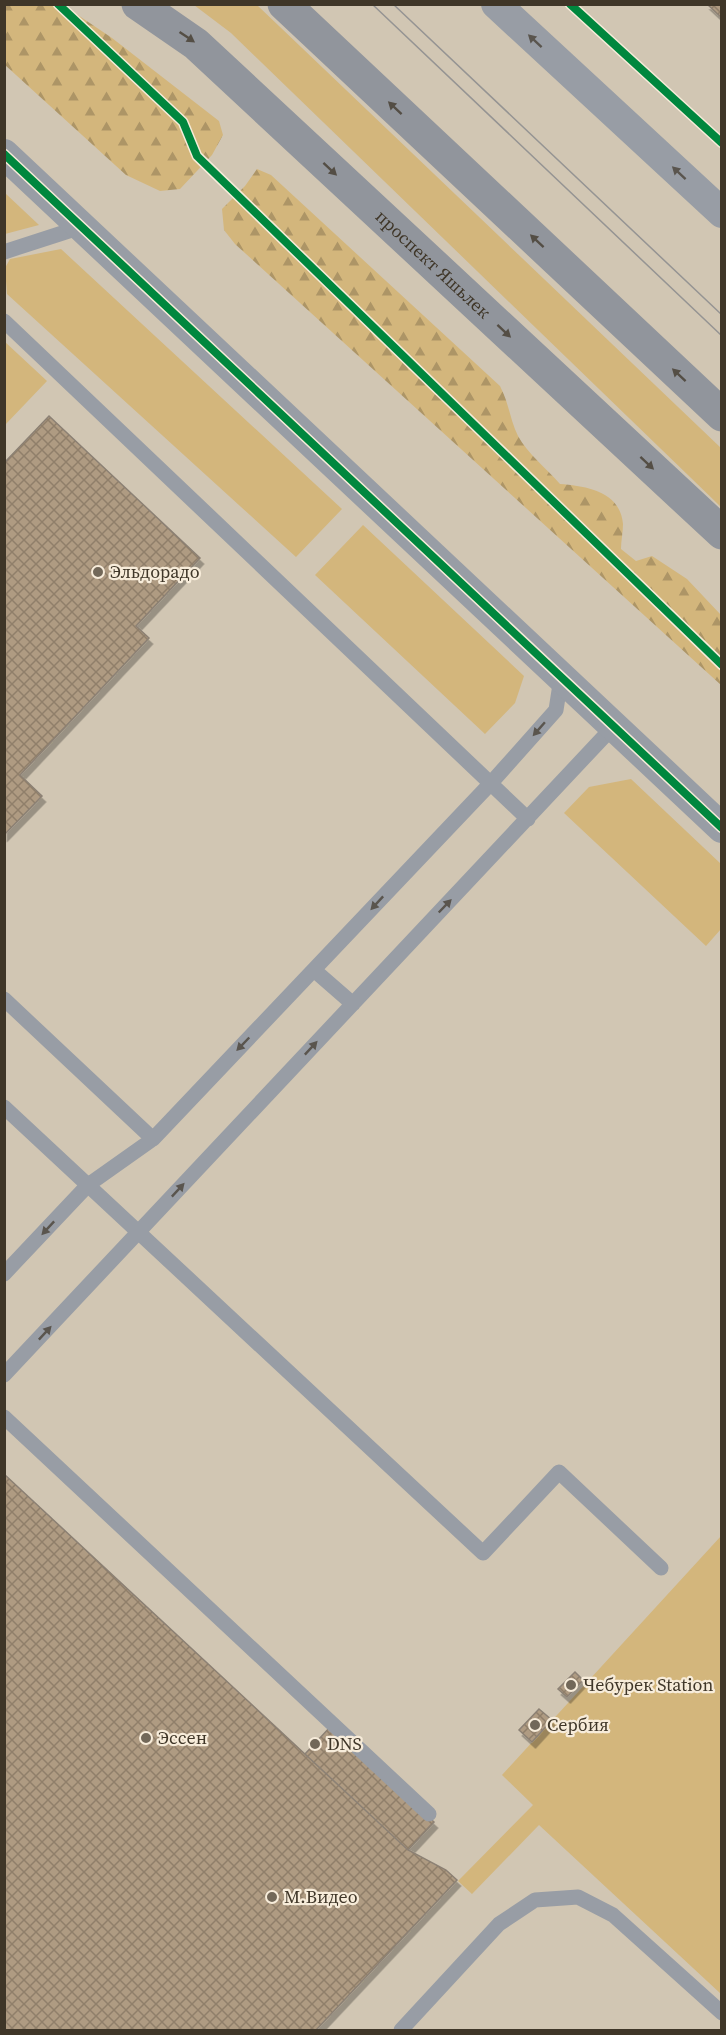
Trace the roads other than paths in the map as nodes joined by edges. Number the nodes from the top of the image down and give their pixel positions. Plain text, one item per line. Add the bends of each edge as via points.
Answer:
1 (138, 4) edge
2 (284, 4) edge
3 (496, 4) edge
4 (4, 154) edge
5 (722, 213) edge
6 (81, 227) junction
7 (4, 252) edge
8 (4, 321) edge
9 (722, 415) edge
10 (722, 533) edge
11 (561, 678) junction
12 (613, 727) junction
13 (491, 783) junction
14 (528, 819) junction
15 (722, 828) edge
16 (314, 970) junction
17 (4, 999) edge
18 (353, 1004) junction
19 (4, 1107) edge
20 (153, 1139) junction
21 (88, 1185) junction
22 (139, 1232) junction
23 (4, 1274) edge
24 (4, 1375) edge
25 (4, 1417) edge
26 (661, 1568) dead end
27 (429, 1814) dead end
28 (722, 2013) edge
29 (401, 2031) edge

1 -> 10 main road, проспект Яшьлек via 196,44
9 -> 2 main road
5 -> 3 street
4 - 6 street
6 - 7 lane
6 - 11 street
8 - 13 lane
11 - 12 street
11 -> 13 lane via 556,710
12 - 14 lane
12 - 15 street
13 - 14 lane
13 -> 16 lane
18 -> 14 lane
16 - 18 lane
16 -> 20 lane
17 - 20 lane
22 -> 18 lane
19 - 21 lane
20 - 21 lane
21 - 22 lane
21 -> 23 lane
24 -> 22 lane
22 - 26 lane via 483,1553 559,1472
25 - 27 lane
28 - 29 lane via 613,1915 578,1897 535,1900 499,1924

